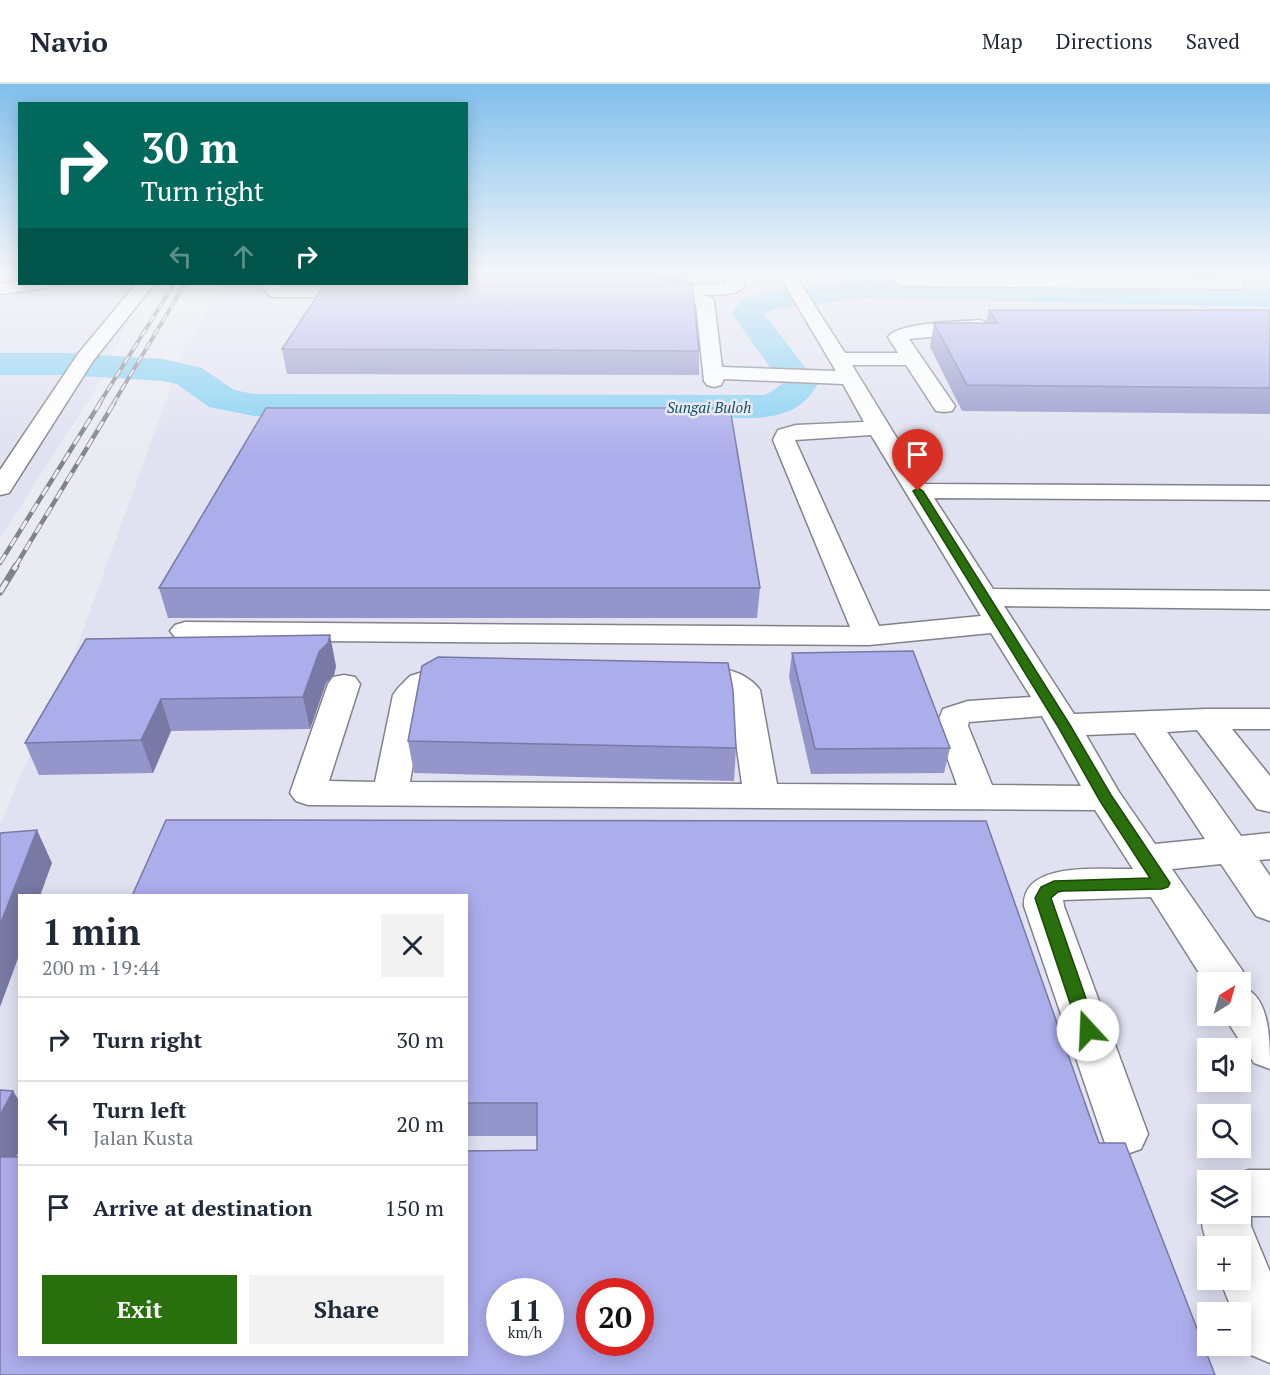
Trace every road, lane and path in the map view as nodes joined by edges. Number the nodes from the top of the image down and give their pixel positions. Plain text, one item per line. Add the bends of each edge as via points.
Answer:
1 (103, 335) edge
2 (709, 335) edge
3 (821, 335) edge
4 (901, 335) edge
5 (912, 359) junction
6 (835, 371) junction
7 (944, 406) dead end
8 (878, 428) junction
9 (0, 488) edge
10 (918, 491) junction
11 (1269, 494) edge
12 (984, 597) junction
13 (1270, 600) edge
14 (1000, 622) junction
15 (185, 631) dead end
16 (869, 636) junction
17 (658, 675) edge
18 (491, 676) edge
19 (344, 684) dead end
20 (1057, 716) junction
21 (1206, 719) junction
22 (1270, 719) edge
23 (1144, 723) junction
24 (390, 794) junction
25 (760, 796) junction
26 (979, 797) junction
27 (1105, 798) junction
28 (1270, 800) edge
29 (1270, 846) edge
30 (1234, 851) junction
31 (1154, 870) junction
32 (1270, 906) edge
33 (1220, 972) edge
34 (1251, 1021) edge
35 (1270, 1050) edge
36 (1124, 1134) dead end
37 (1251, 1193) edge
38 (1270, 1193) edge
39 (1251, 1290) edge
40 (1270, 1336) edge

1 - 9 street via 68,382
2 - 6 street via 713,377
3 - 6 street
4 - 5 street via 898,337
5 - 6 street
5 - 7 street
6 - 8 street
8 - 10 street
8 - 16 street via 796,432 786,435 784,440
10 - 11 street
10 - 12 street
12 - 13 street
12 - 14 street
14 - 16 street
14 - 20 street
15 - 16 street
17 - 25 street via 706,675 728,679 744,690
18 - 24 street via 443,676 421,682 409,695
19 - 24 street via 308,793
20 - 23 street
20 - 26 street via 968,711 954,716 952,726
20 - 27 street
21 - 22 street
21 - 23 street
21 - 28 street
23 - 30 street
24 - 25 street
25 - 26 street
26 - 27 street
27 - 31 street
29 - 30 street
30 - 31 street
30 - 32 street
31 - 33 street
31 - 36 street via 1054,887 1043,898
34 - 35 street
37 - 38 street
39 - 40 street

